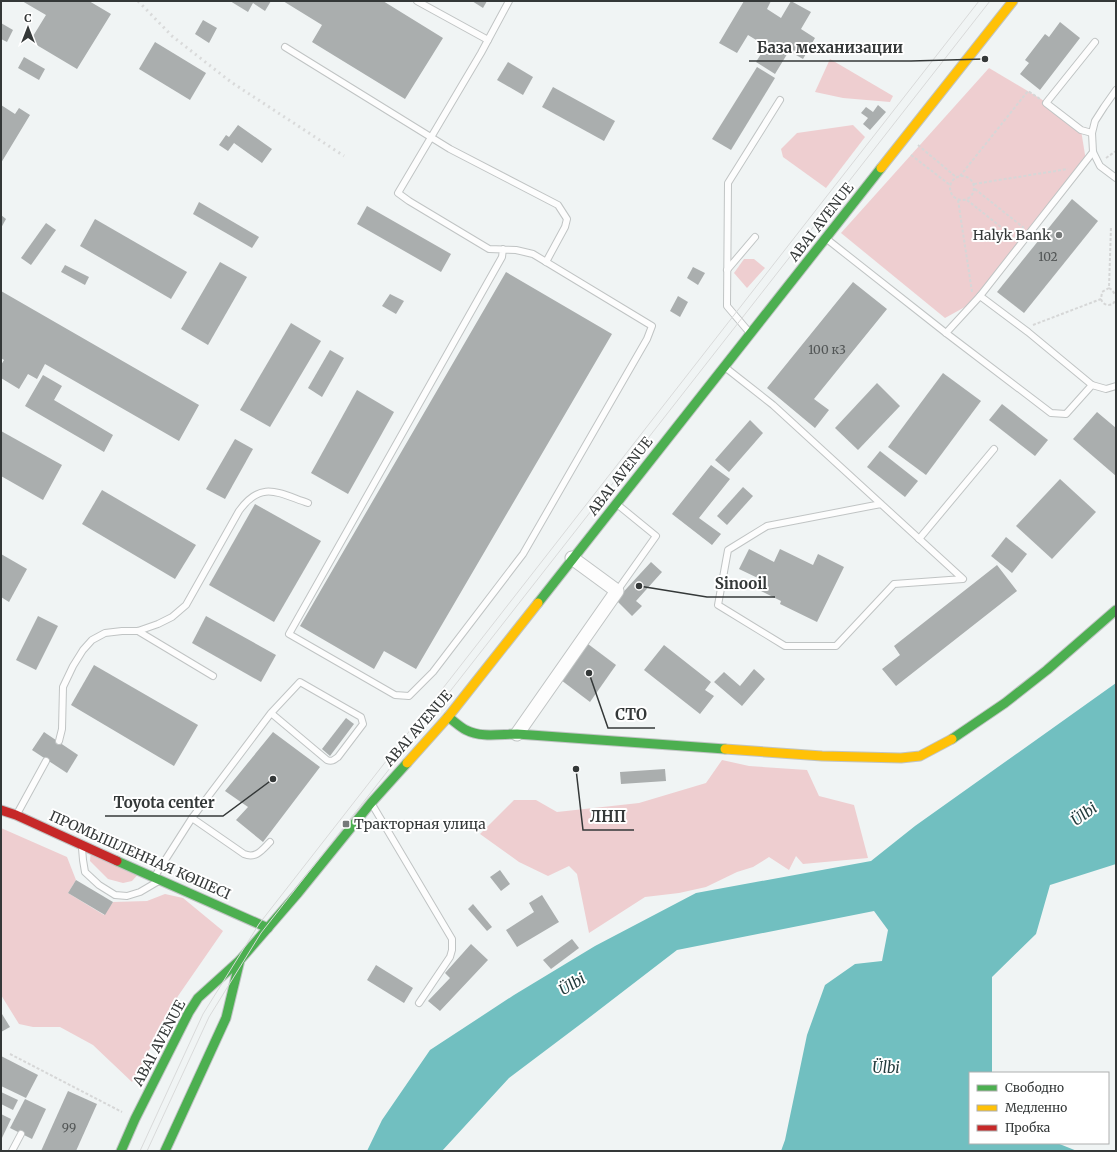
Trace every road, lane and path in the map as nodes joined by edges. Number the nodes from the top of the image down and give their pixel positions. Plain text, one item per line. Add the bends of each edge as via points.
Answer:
1 (417, 1) edge
2 (509, 1) edge
3 (1013, 1) edge
4 (488, 40) junction
5 (1095, 42) dead end
6 (284, 47) dead end
7 (1116, 90) edge
8 (780, 100) dead end
9 (1046, 103) junction
10 (1092, 133) junction
11 (907, 135) junction
12 (431, 137) junction
13 (899, 145) junction
14 (1116, 151) edge
15 (1093, 152) junction
16 (1098, 163) junction
17 (1081, 167) junction
18 (960, 176) junction
19 (956, 177) junction
20 (1116, 178) edge
21 (974, 184) junction
22 (950, 186) junction
23 (975, 189) junction
24 (958, 200) junction
25 (967, 200) junction
26 (1111, 226) dead end
27 (1030, 233) junction
28 (755, 237) dead end
29 (826, 238) junction
30 (1021, 243) junction
31 (503, 249) junction
32 (546, 262) junction
33 (727, 270) junction
34 (1109, 288) junction
35 (980, 296) junction
36 (1116, 296) edge
37 (1116, 299) edge
38 (1101, 300) junction
39 (974, 302) junction
40 (1115, 303) edge
41 (1033, 325) dead end
42 (750, 334) junction
43 (946, 334) junction
44 (724, 366) junction
45 (1092, 385) junction
46 (1116, 386) edge
47 (994, 449) dead end
48 (308, 503) dead end
49 (616, 503) junction
50 (881, 504) junction
51 (919, 539) junction
52 (572, 558) junction
53 (617, 591) junction
54 (1116, 610) edge
55 (138, 631) junction
56 (213, 676) dead end
57 (270, 713) junction
58 (448, 717) junction
59 (518, 734) junction
60 (59, 741) dead end
61 (46, 761) dead end
62 (371, 803) junction
63 (1, 810) edge
64 (16, 815) junction
65 (192, 818) junction
66 (270, 842) dead end
67 (82, 845) junction
68 (156, 879) junction
69 (268, 928) junction
70 (240, 960) junction
71 (419, 1003) dead end
72 (10, 1054) dead end
73 (135, 1119) junction
74 (21, 1134) dead end
75 (12, 1151) edge
76 (121, 1151) edge
77 (165, 1151) edge

1 - 4 lane
2 - 4 lane
3 - 11 main road, ABAI AVENUE
4 - 12 lane
5 - 9 lane
6 - 12 lane
7 - 10 lane via 1095,121
8 - 33 lane via 728,183
9 - 10 lane via 1081,130
9 - 18 path via 1028,91
10 - 15 lane
11 - 13 main road, ABAI AVENUE
11 - 19 path
12 - 31 lane via 398,193 489,249
12 - 32 lane via 558,205 567,219
13 - 22 path
13 - 29 main road, ABAI AVENUE
14 - 16 path
15 - 16 lane
15 - 17 lane
16 - 20 lane
17 - 21 path
17 - 27 lane
18 - 19 path
18 - 21 path via 969,177
19 - 22 path
21 - 23 path
22 - 24 path via 951,193
23 - 25 path
23 - 27 path
24 - 25 path
24 - 39 path
25 - 30 path
26 - 34 path
27 - 30 lane
28 - 33 lane
29 - 42 main road, ABAI AVENUE
29 - 43 lane
30 - 35 lane
31 - 32 lane via 533,254
31 - 32 lane via 502,257 289,634 395,695 409,696 433,672 523,554 647,339 652,326
33 - 42 lane via 727,306
34 - 36 path
34 - 38 path via 1102,292
35 - 39 lane
35 - 45 lane
37 - 40 path
38 - 40 path via 1106,305
38 - 41 path
39 - 43 lane
42 - 44 main road, ABAI AVENUE
43 - 45 lane via 1051,413 1066,414
44 - 49 main road, ABAI AVENUE
44 - 50 lane via 773,405
45 - 46 lane via 1106,389
47 - 51 lane
48 - 55 lane via 272,491 253,496 239,512 186,605 172,617
49 - 52 main road, ABAI AVENUE
49 - 53 lane via 656,536
50 - 51 lane
50 - 51 lane via 767,526 728,550 718,604 785,646 836,646 894,584 963,579
52 - 53 street
52 - 58 main road, ABAI AVENUE
53 - 59 street
54 - 59 main road via 1005,703 953,738 920,756 822,756
55 - 56 lane
55 - 60 lane via 105,633 92,640 83,650 64,687
57 - 57 lane via 300,682 361,717 363,724 338,757 330,761
57 - 65 lane
58 - 59 main road via 476,733
58 - 62 main road, ABAI AVENUE
61 - 64 lane
62 - 69 main road, ABAI AVENUE
62 - 71 lane via 452,939 450,958
63 - 64 main road, ПРОМЫШЛЕННАЯ КӨШЕСІ
64 - 67 main road, ПРОМЫШЛЕННАЯ КӨШЕСІ
65 - 66 lane via 248,856 259,853
65 - 68 lane
67 - 68 main road, ПРОМЫШЛЕННАЯ КӨШЕСІ
67 - 68 lane via 85,872 115,895 126,896 140,892
68 - 69 main road, ПРОМЫШЛЕННАЯ КӨШЕСІ
69 - 70 main road, ABAI AVENUE
70 - 73 main road, ABAI AVENUE via 198,998
70 - 77 main road, ABAI AVENUE via 226,1018
72 - 73 path
73 - 76 main road, ABAI AVENUE
74 - 75 lane

